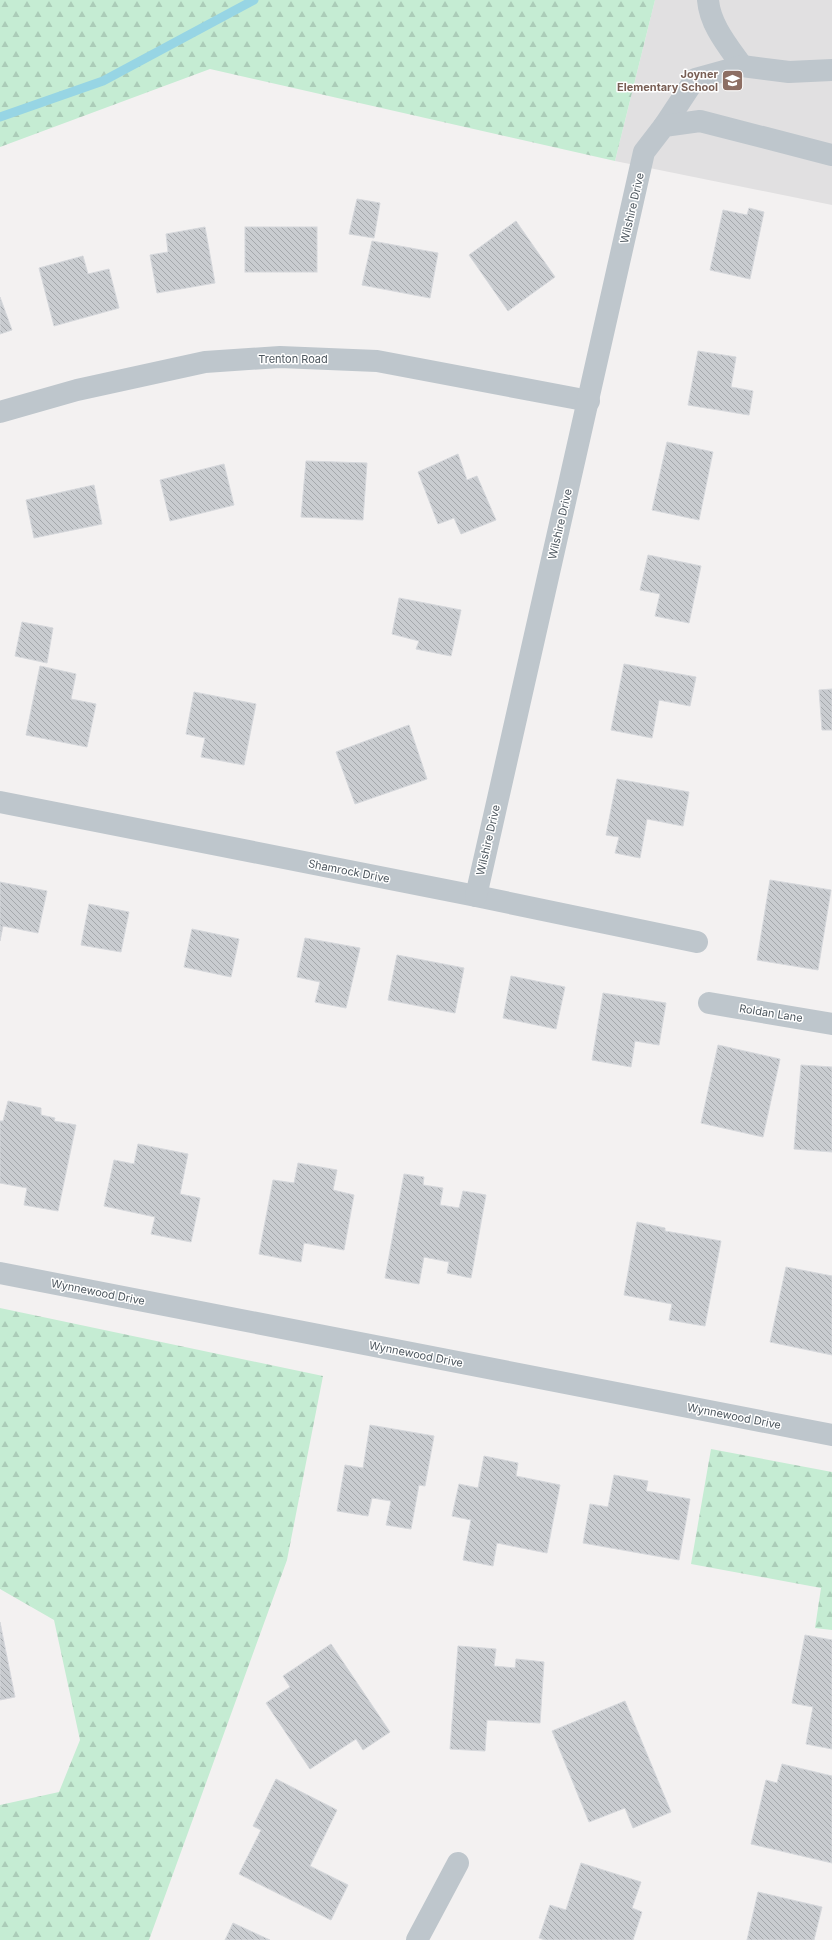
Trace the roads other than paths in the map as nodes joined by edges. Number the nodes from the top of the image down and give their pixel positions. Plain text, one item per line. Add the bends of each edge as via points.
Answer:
1 (708, 0) edge
2 (742, 66) junction
3 (832, 70) edge
4 (664, 126) junction
5 (832, 155) edge
6 (588, 400) junction
7 (0, 412) edge
8 (0, 802) edge
9 (476, 896) junction
10 (697, 942) dead end
11 (710, 1003) dead end
12 (832, 1024) edge
13 (0, 1273) edge
14 (832, 1435) edge
15 (458, 1863) dead end
16 (417, 1940) edge

1 - 2 street via 709,13
2 - 3 street via 789,72
2 - 4 street via 695,79
4 - 5 street via 700,121
4 - 6 street, Wilshire Drive via 644,152
6 - 7 street, Trenton Road via 377,360 280,357 205,362 77,390
6 - 9 street, Wilshire Drive
8 - 9 street, Shamrock Drive
9 - 10 street, Shamrock Drive
11 - 12 street, Roldan Lane
13 - 14 street, Wynnewood Drive
15 - 16 street

